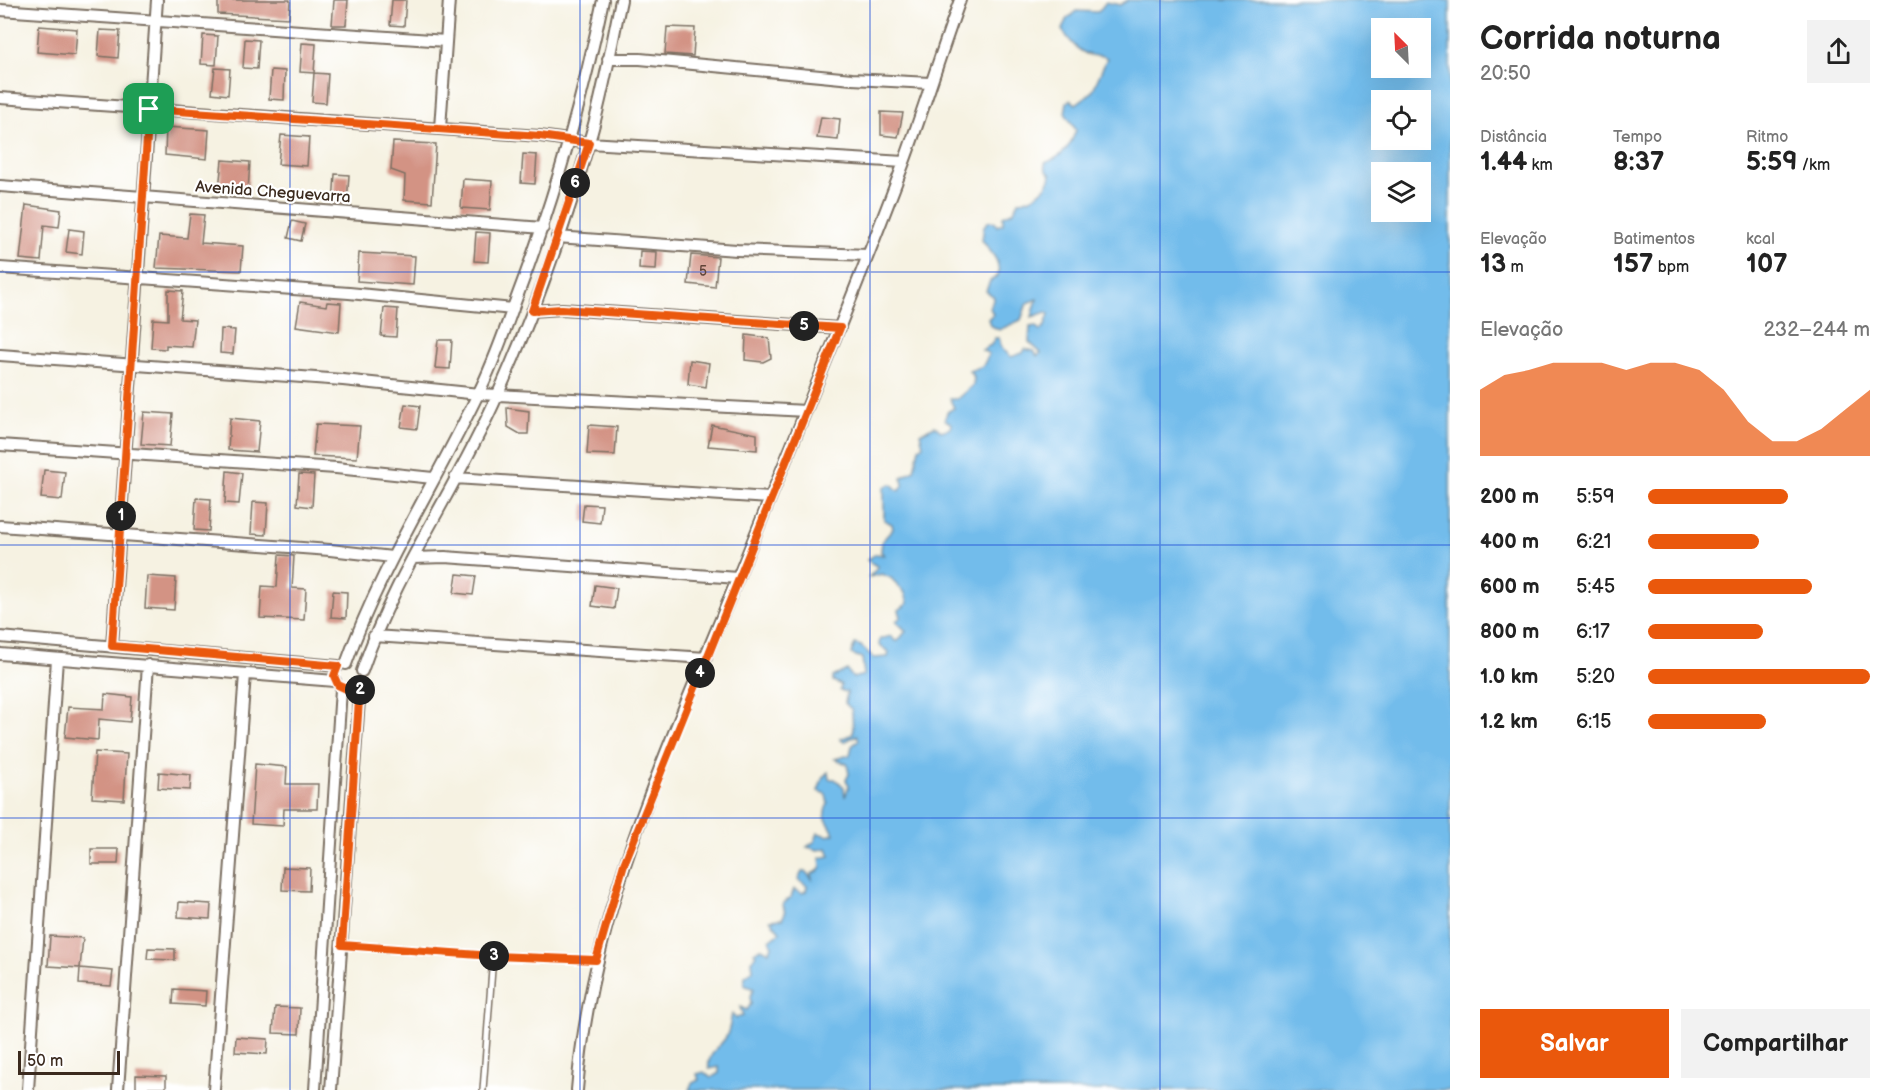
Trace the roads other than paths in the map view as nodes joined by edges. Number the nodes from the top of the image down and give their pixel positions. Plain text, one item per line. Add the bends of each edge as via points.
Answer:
1 (157, 0) edge
2 (449, 0) edge
3 (603, 0) edge
4 (621, 0) edge
5 (960, 0) edge
6 (0, 10) edge
7 (155, 22) junction
8 (447, 41) junction
9 (608, 59) junction
10 (930, 84) junction
11 (0, 98) edge
12 (149, 109) junction
13 (440, 128) junction
14 (570, 141) junction
15 (589, 143) junction
16 (904, 162) junction
17 (0, 186) edge
18 (143, 197) junction
19 (543, 228) junction
20 (557, 237) junction
21 (868, 255) junction
22 (0, 268) edge
23 (136, 278) junction
24 (513, 309) junction
25 (532, 311) junction
26 (840, 328) junction
27 (0, 355) edge
28 (132, 366) junction
29 (479, 394) junction
30 (498, 395) junction
31 (806, 411) junction
32 (0, 445) edge
33 (125, 453) junction
34 (433, 478) junction
35 (455, 478) junction
36 (770, 498) junction
37 (0, 526) edge
38 (120, 534) junction
39 (392, 557) junction
40 (413, 558) junction
41 (738, 578) junction
42 (374, 636) junction
43 (0, 637) edge
44 (112, 646) junction
45 (0, 654) edge
46 (706, 658) junction
47 (57, 659) junction
48 (148, 665) junction
49 (342, 665) junction
50 (362, 671) junction
51 (245, 674) junction
52 (338, 685) junction
53 (360, 686) junction
54 (342, 945) junction
55 (493, 956) junction
56 (596, 960) junction
57 (28, 1090) edge
58 (118, 1090) edge
59 (214, 1090) edge
60 (315, 1090) edge
61 (331, 1090) edge
62 (483, 1090) edge
63 (577, 1090) edge

1 - 7 street
2 - 8 street
3 - 14 street
4 - 9 street
5 - 10 street
6 - 7 street
7 - 8 street
7 - 12 street
8 - 13 street
9 - 10 street
9 - 15 street
10 - 16 street
11 - 12 street
12 - 13 street
12 - 18 street
13 - 14 street
14 - 15 street
14 - 19 street
15 - 16 street
15 - 20 street
16 - 21 street
17 - 18 street, Avenida Cheguevarra
18 - 19 street, Avenida Cheguevarra
18 - 23 street
19 - 24 street
20 - 21 street
20 - 25 street
21 - 26 street
22 - 23 street
23 - 24 street
23 - 28 street
24 - 29 street
25 - 26 street via 562,309
25 - 30 street
26 - 31 street
27 - 28 street
28 - 29 street via 343,380
28 - 33 street
29 - 30 street
29 - 34 street
30 - 31 street
30 - 35 street
31 - 36 street
32 - 33 street
33 - 34 street
33 - 38 street
34 - 39 street
35 - 36 street
35 - 40 street
36 - 41 street
37 - 38 street
38 - 39 street
38 - 44 street
39 - 49 street
40 - 41 street
40 - 42 street
41 - 46 street
42 - 46 street
42 - 50 street
43 - 44 street
44 - 49 street
45 - 47 street
46 - 56 street via 624,864
47 - 48 street
47 - 57 street
48 - 51 street
48 - 58 street
49 - 50 street via 357,663
49 - 52 street
50 - 53 street
51 - 52 street
51 - 59 street
52 - 53 street via 351,691
52 - 60 street
53 - 54 street
54 - 55 lane
54 - 61 street
55 - 56 lane
55 - 62 lane
56 - 63 street via 584,1020

